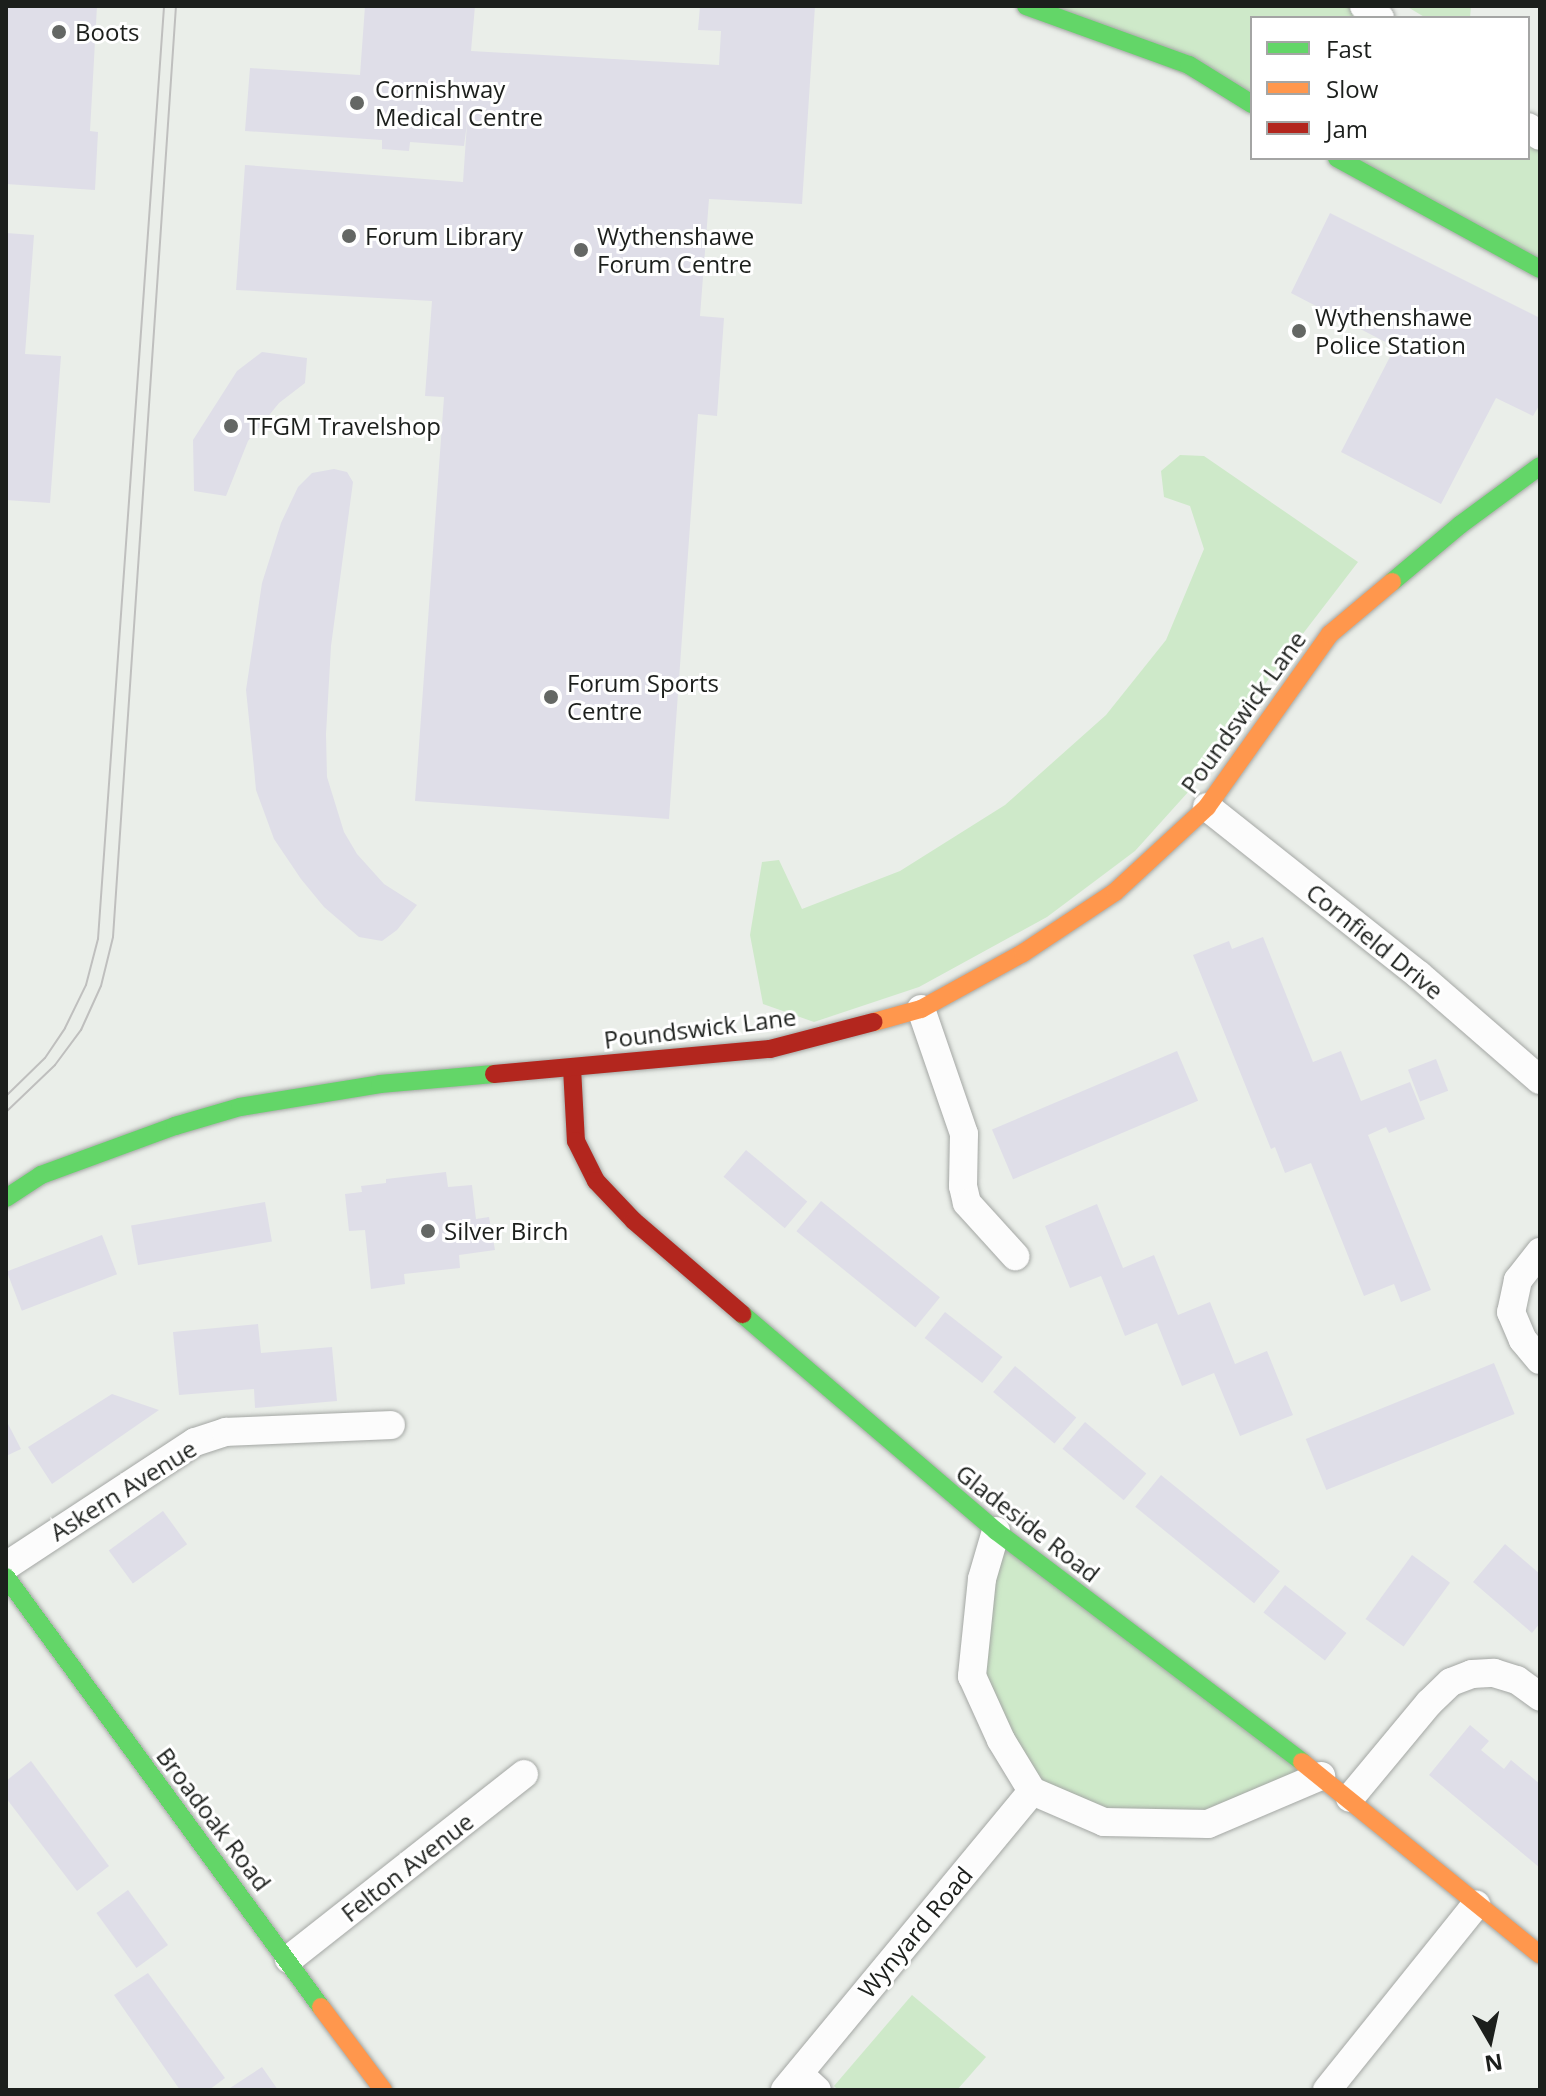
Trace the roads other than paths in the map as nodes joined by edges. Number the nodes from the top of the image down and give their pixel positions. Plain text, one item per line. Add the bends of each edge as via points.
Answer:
1 (1026, 6) edge
2 (1250, 103) edge
3 (1341, 160) edge
4 (1540, 269) edge
5 (1540, 466) edge
6 (1207, 807) junction
7 (921, 1009) junction
8 (572, 1068) junction
9 (1540, 1080) edge
10 (6, 1198) edge
11 (1540, 1252) edge
12 (1015, 1256) dead end
13 (1540, 1360) edge
14 (391, 1425) dead end
15 (996, 1531) junction
16 (6, 1566) edge
17 (6, 1577) edge
18 (1540, 1697) edge
19 (524, 1774) dead end
20 (1321, 1776) junction
21 (1032, 1791) junction
22 (1350, 1798) junction
23 (1476, 1905) junction
24 (1540, 1955) edge
25 (289, 1959) junction
26 (800, 2085) edge
27 (383, 2090) edge
28 (1327, 2090) edge

1 - 2 street via 1189,65
3 - 4 street
5 - 6 street, Poundswick Lane via 1330,634
6 - 7 street, Poundswick Lane via 1115,892 1023,953
6 - 9 street, Cornfield Drive via 1419,975
7 - 8 street, Poundswick Lane via 770,1049
7 - 12 street via 964,1134 967,1203
8 - 10 street, Poundswick Lane via 380,1084 240,1107 41,1175
8 - 15 street, Gladeside Road via 576,1141 596,1181 634,1221
11 - 13 street via 1518,1280 1511,1312 1523,1340
14 - 16 street, Askern Avenue via 226,1432 195,1442
15 - 20 street, Gladeside Road
15 - 21 street via 982,1579 972,1676
17 - 25 street, Broadoak Road
18 - 22 street via 1517,1680 1494,1673 1451,1682
19 - 25 street, Felton Avenue
20 - 21 street via 1208,1824 1104,1822
20 - 22 street, Gladeside Road
21 - 26 street, Wynyard Road
22 - 23 street, Gladeside Road
23 - 24 street, Gladeside Road
23 - 28 street
25 - 27 street, Broadoak Road

